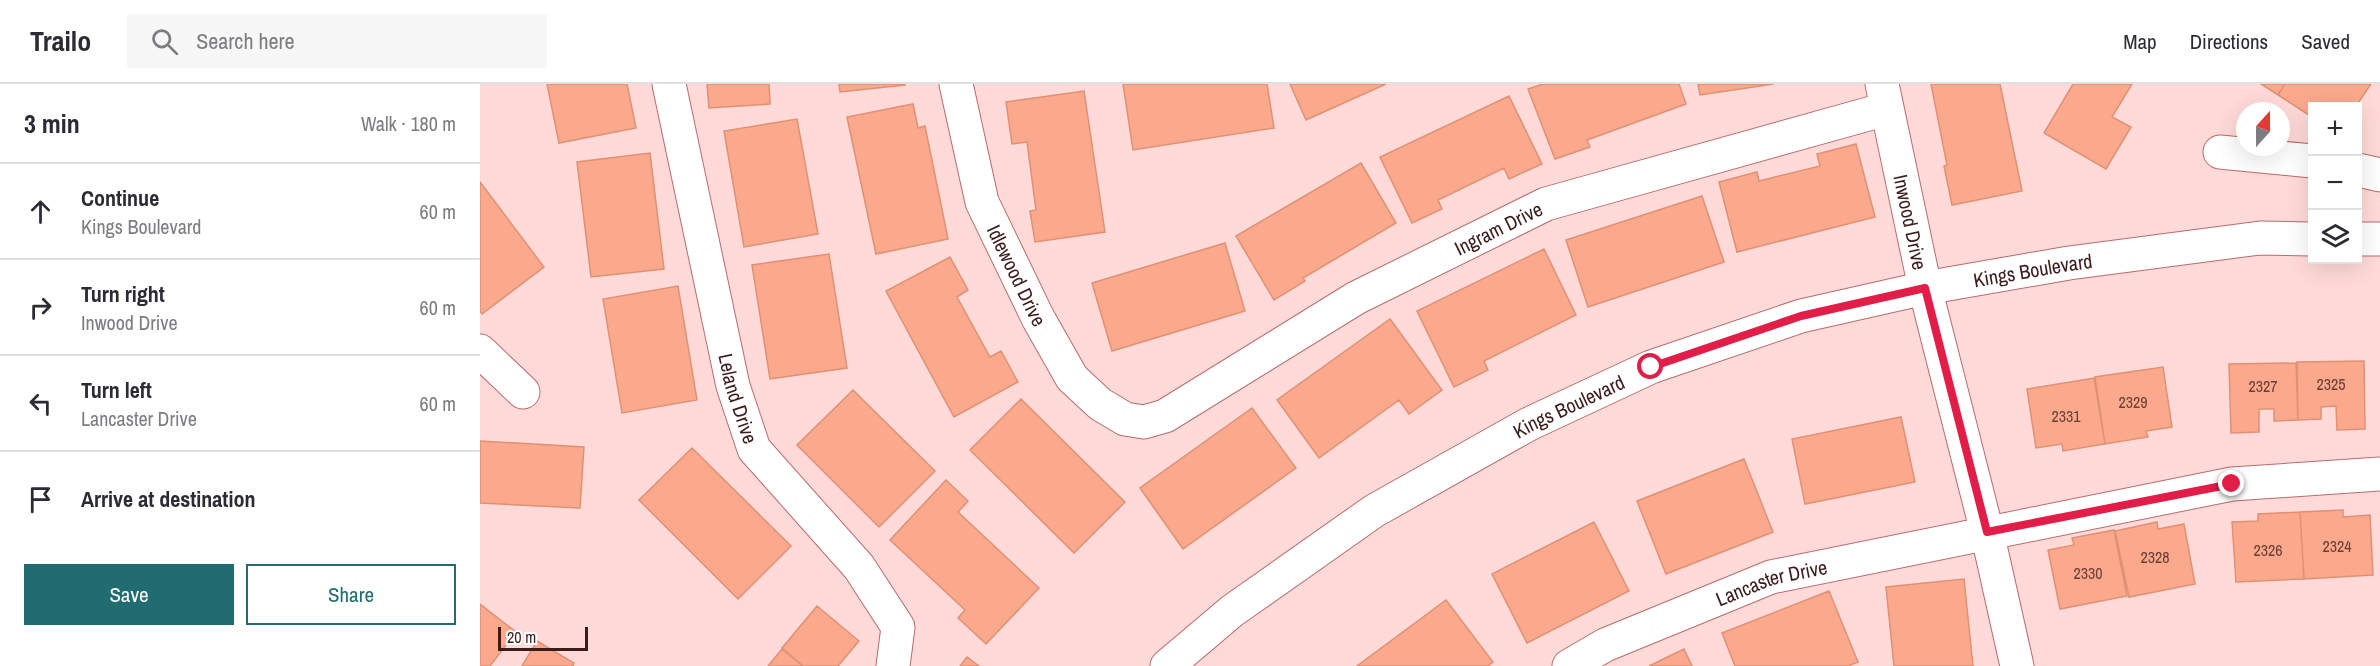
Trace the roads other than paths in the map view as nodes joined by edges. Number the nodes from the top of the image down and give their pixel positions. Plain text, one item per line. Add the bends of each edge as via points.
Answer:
1 (669, 84) edge
2 (956, 84) edge
3 (1884, 96) edge
4 (2220, 152) dead end
5 (2308, 161) edge
6 (2362, 171) edge
7 (2380, 174) edge
8 (2308, 238) edge
9 (2362, 239) edge
10 (2380, 239) edge
11 (1925, 288) junction
12 (480, 351) edge
13 (523, 392) dead end
14 (1144, 422) joint
15 (2380, 474) edge
16 (1987, 532) junction
17 (893, 666) edge
18 (1167, 666) edge
19 (1569, 666) edge
20 (2017, 666) edge

1 - 17 street, Leland Drive via 733,386 754,449 860,567 898,627
2 - 14 street, Idlewood Drive via 982,202 1044,328 1079,385 1125,419
3 - 11 street, Inwood Drive
3 - 14 street, Ingram Drive via 1546,204 1356,298 1165,416
4 - 5 street
6 - 7 street
8 - 11 street, Kings Boulevard via 2260,238 2069,263
9 - 10 street
11 - 16 street, Inwood Drive
11 - 18 street, Kings Boulevard via 1801,316 1651,367 1529,423 1374,511 1232,611
12 - 13 street
15 - 16 street, Lancaster Drive via 2232,484
16 - 19 street, Lancaster Drive via 1771,577 1605,645
16 - 20 street

